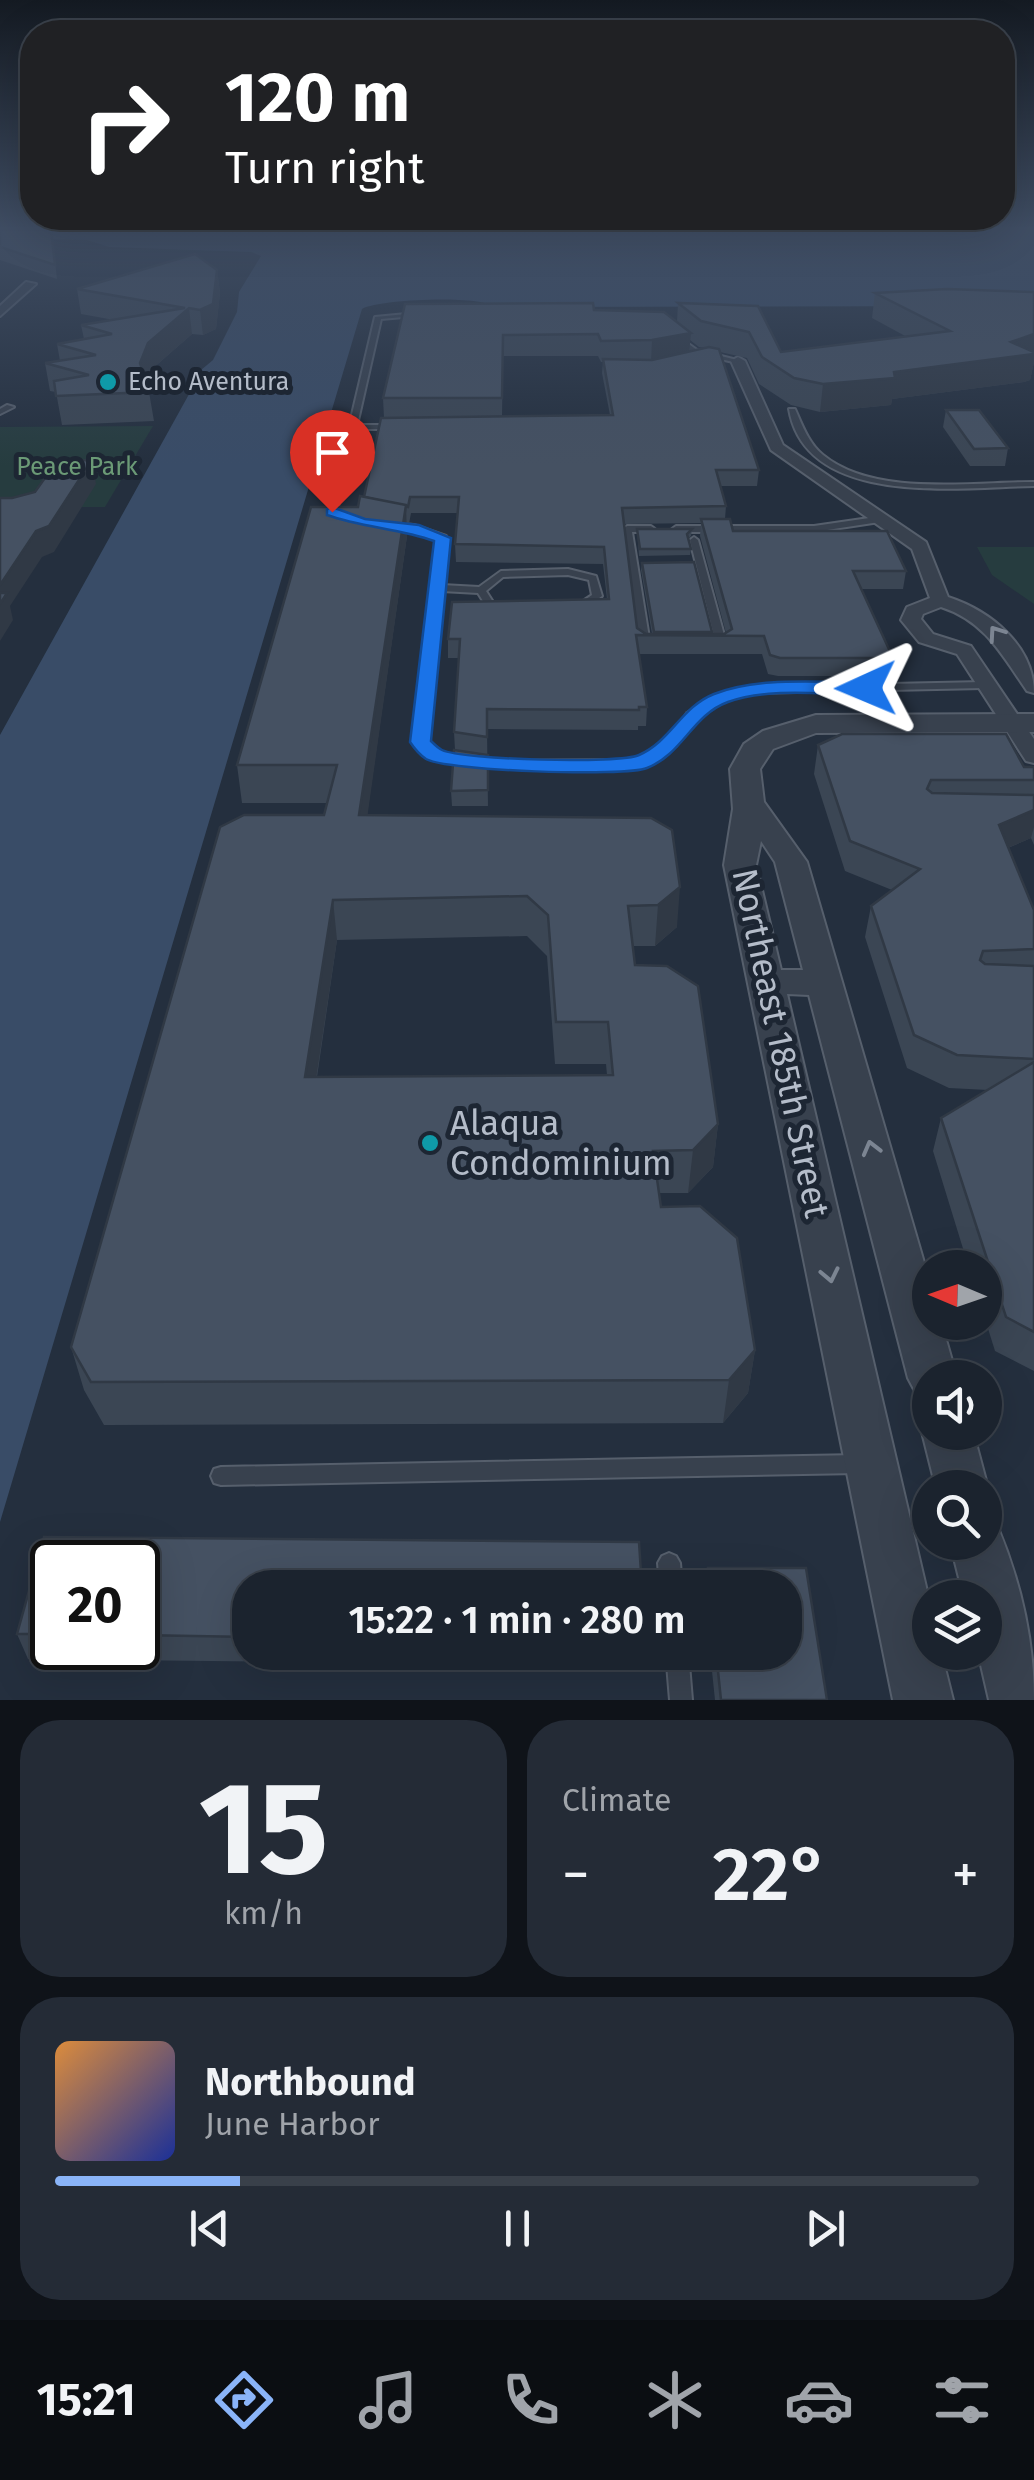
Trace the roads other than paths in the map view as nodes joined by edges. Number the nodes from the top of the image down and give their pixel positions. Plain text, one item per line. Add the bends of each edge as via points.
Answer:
1 (425, 314) edge
2 (667, 326) edge
3 (708, 356) junction
4 (694, 360) edge
5 (738, 362) joint
6 (10, 407) dead end
7 (792, 410) edge
8 (0, 412) edge
9 (352, 427) junction
10 (406, 427) edge
11 (1034, 484) edge
12 (883, 519) junction
13 (363, 523) edge
14 (380, 525) edge
15 (694, 540) edge
16 (684, 562) edge
17 (700, 562) junction
18 (632, 563) junction
19 (650, 563) edge
20 (437, 588) junction
21 (481, 590) junction
22 (940, 601) junction
23 (570, 608) edge
24 (516, 610) edge
25 (664, 646) edge
26 (702, 646) edge
27 (983, 684) junction
28 (1034, 687) edge
29 (1023, 723) edge
30 (1034, 756) edge
31 (750, 802) junction
32 (767, 982) junction
33 (827, 982) junction
34 (928, 1360) edge
35 (872, 1464) junction
36 (222, 1476) dead end
37 (982, 1560) edge
38 (669, 1563) dead end
39 (670, 1570) edge
40 (678, 1670) edge
41 (681, 1700) edge
42 (923, 1700) edge
43 (1019, 1700) edge

1 - 9 lane via 378,317
2 - 3 lane via 684,346
3 - 4 lane
3 - 5 lane
5 - 12 street via 776,447
6 - 8 lane
7 - 11 lane via 820,456 861,479
9 - 10 lane
9 - 13 lane via 332,512
12 - 18 lane via 814,529 628,529
12 - 22 street via 920,546
14 - 20 lane via 443,538
15 - 17 lane
16 - 17 lane
17 - 26 lane via 722,646
18 - 19 lane
18 - 25 lane via 645,646
20 - 21 lane
20 - 27 lane via 420,742 434,755 482,764 640,764 672,744 691,715 720,698 756,690
21 - 23 lane via 502,574 593,578 597,596
21 - 24 lane via 491,608
22 - 27 street via 914,612 915,629 964,650
28 -> 22 street via 993,624
27 - 29 street
29 - 30 street
29 - 31 street via 844,722 792,730 764,743 746,764
31 - 32 street, Northeast 185th Street via 740,865
31 - 33 street, Northeast 185th Street via 792,862
32 - 33 street
32 -> 35 street, Northeast 185th Street
34 -> 33 street, Northeast 185th Street
35 - 36 lane
35 - 42 street, Northeast 185th Street
37 - 43 street
38 - 39 lane
40 - 41 lane

